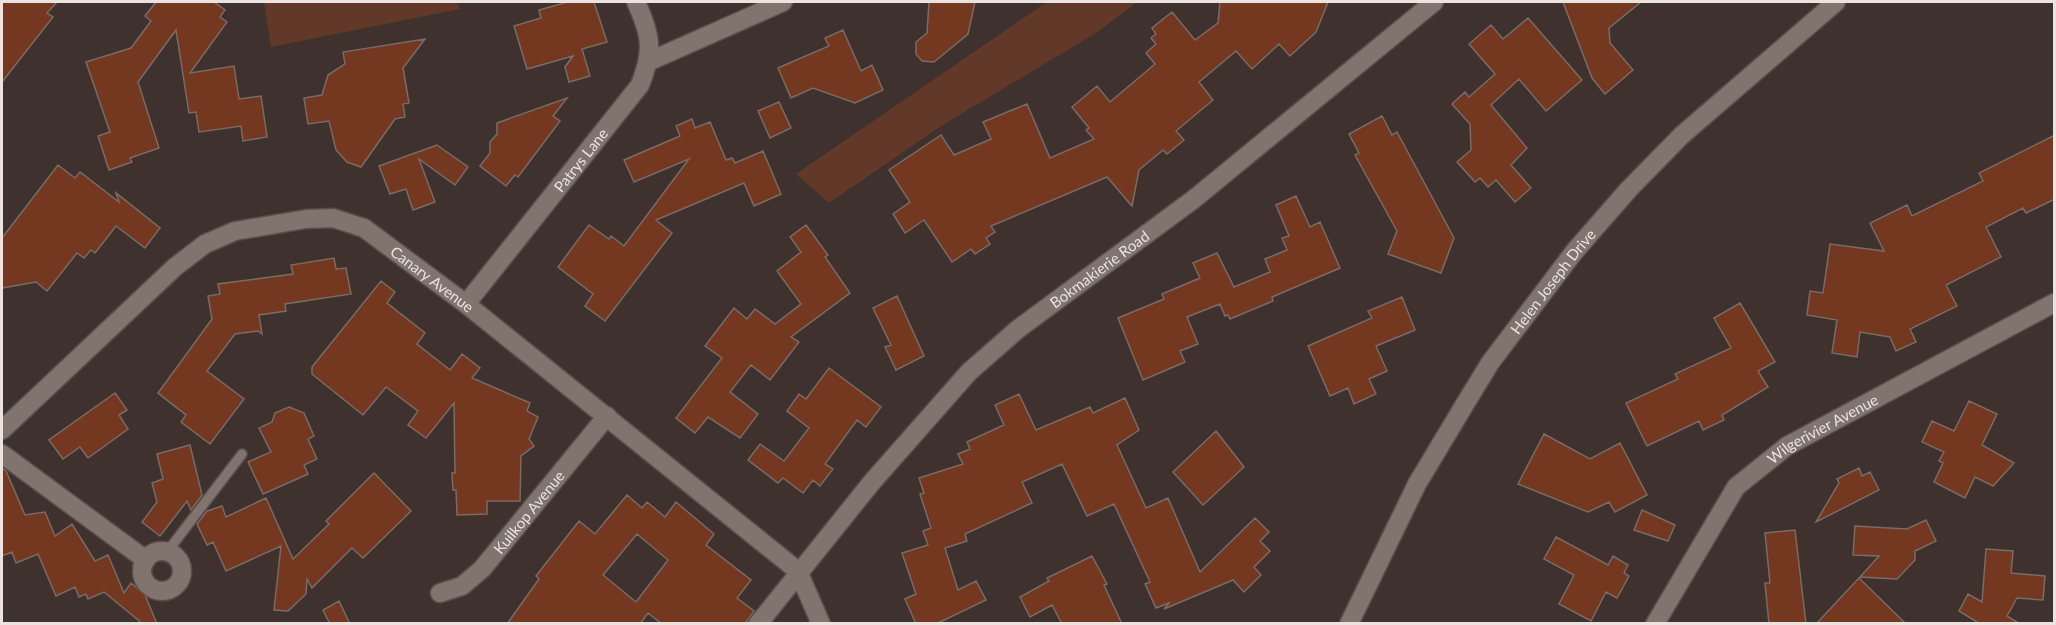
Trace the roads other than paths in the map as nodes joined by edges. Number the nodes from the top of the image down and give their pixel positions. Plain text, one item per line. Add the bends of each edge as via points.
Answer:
1 (636, 2) edge
2 (783, 2) edge
3 (1434, 2) edge
4 (1836, 2) edge
5 (650, 61) junction
6 (2055, 303) edge
7 (466, 304) junction
8 (607, 416) junction
9 (2, 430) edge
10 (2, 454) edge
11 (242, 454) dead end
12 (167, 552) junction
13 (146, 560) junction
14 (798, 571) junction
15 (440, 592) dead end
16 (758, 624) edge
17 (821, 624) edge
18 (1349, 624) edge
19 (1655, 624) edge

1 - 5 street via 649,40
2 - 5 street
3 - 14 street, Bokmakierie Road via 1194,199 1027,322 969,372
4 - 18 street, Helen Joseph Drive via 1682,135 1574,252 1464,404 1417,484
5 - 7 street, Patrys Lane via 625,106
6 - 19 street, Wilgerivier Avenue via 1787,446 1760,466 1736,487
7 - 8 street, Canary Avenue
7 - 9 street, Canary Avenue via 384,242 350,222 306,219 235,231 205,244 175,267
8 - 14 street, Canary Avenue
8 - 15 street, Kuilkop Avenue via 482,570 462,586
10 - 13 street
11 - 12 lane
12 - 13 street via 159,551
12 - 13 street via 175,556 183,571 172,588 159,590 146,582
14 - 16 street, Bokmakierie Road
14 - 17 street, Canary Avenue

